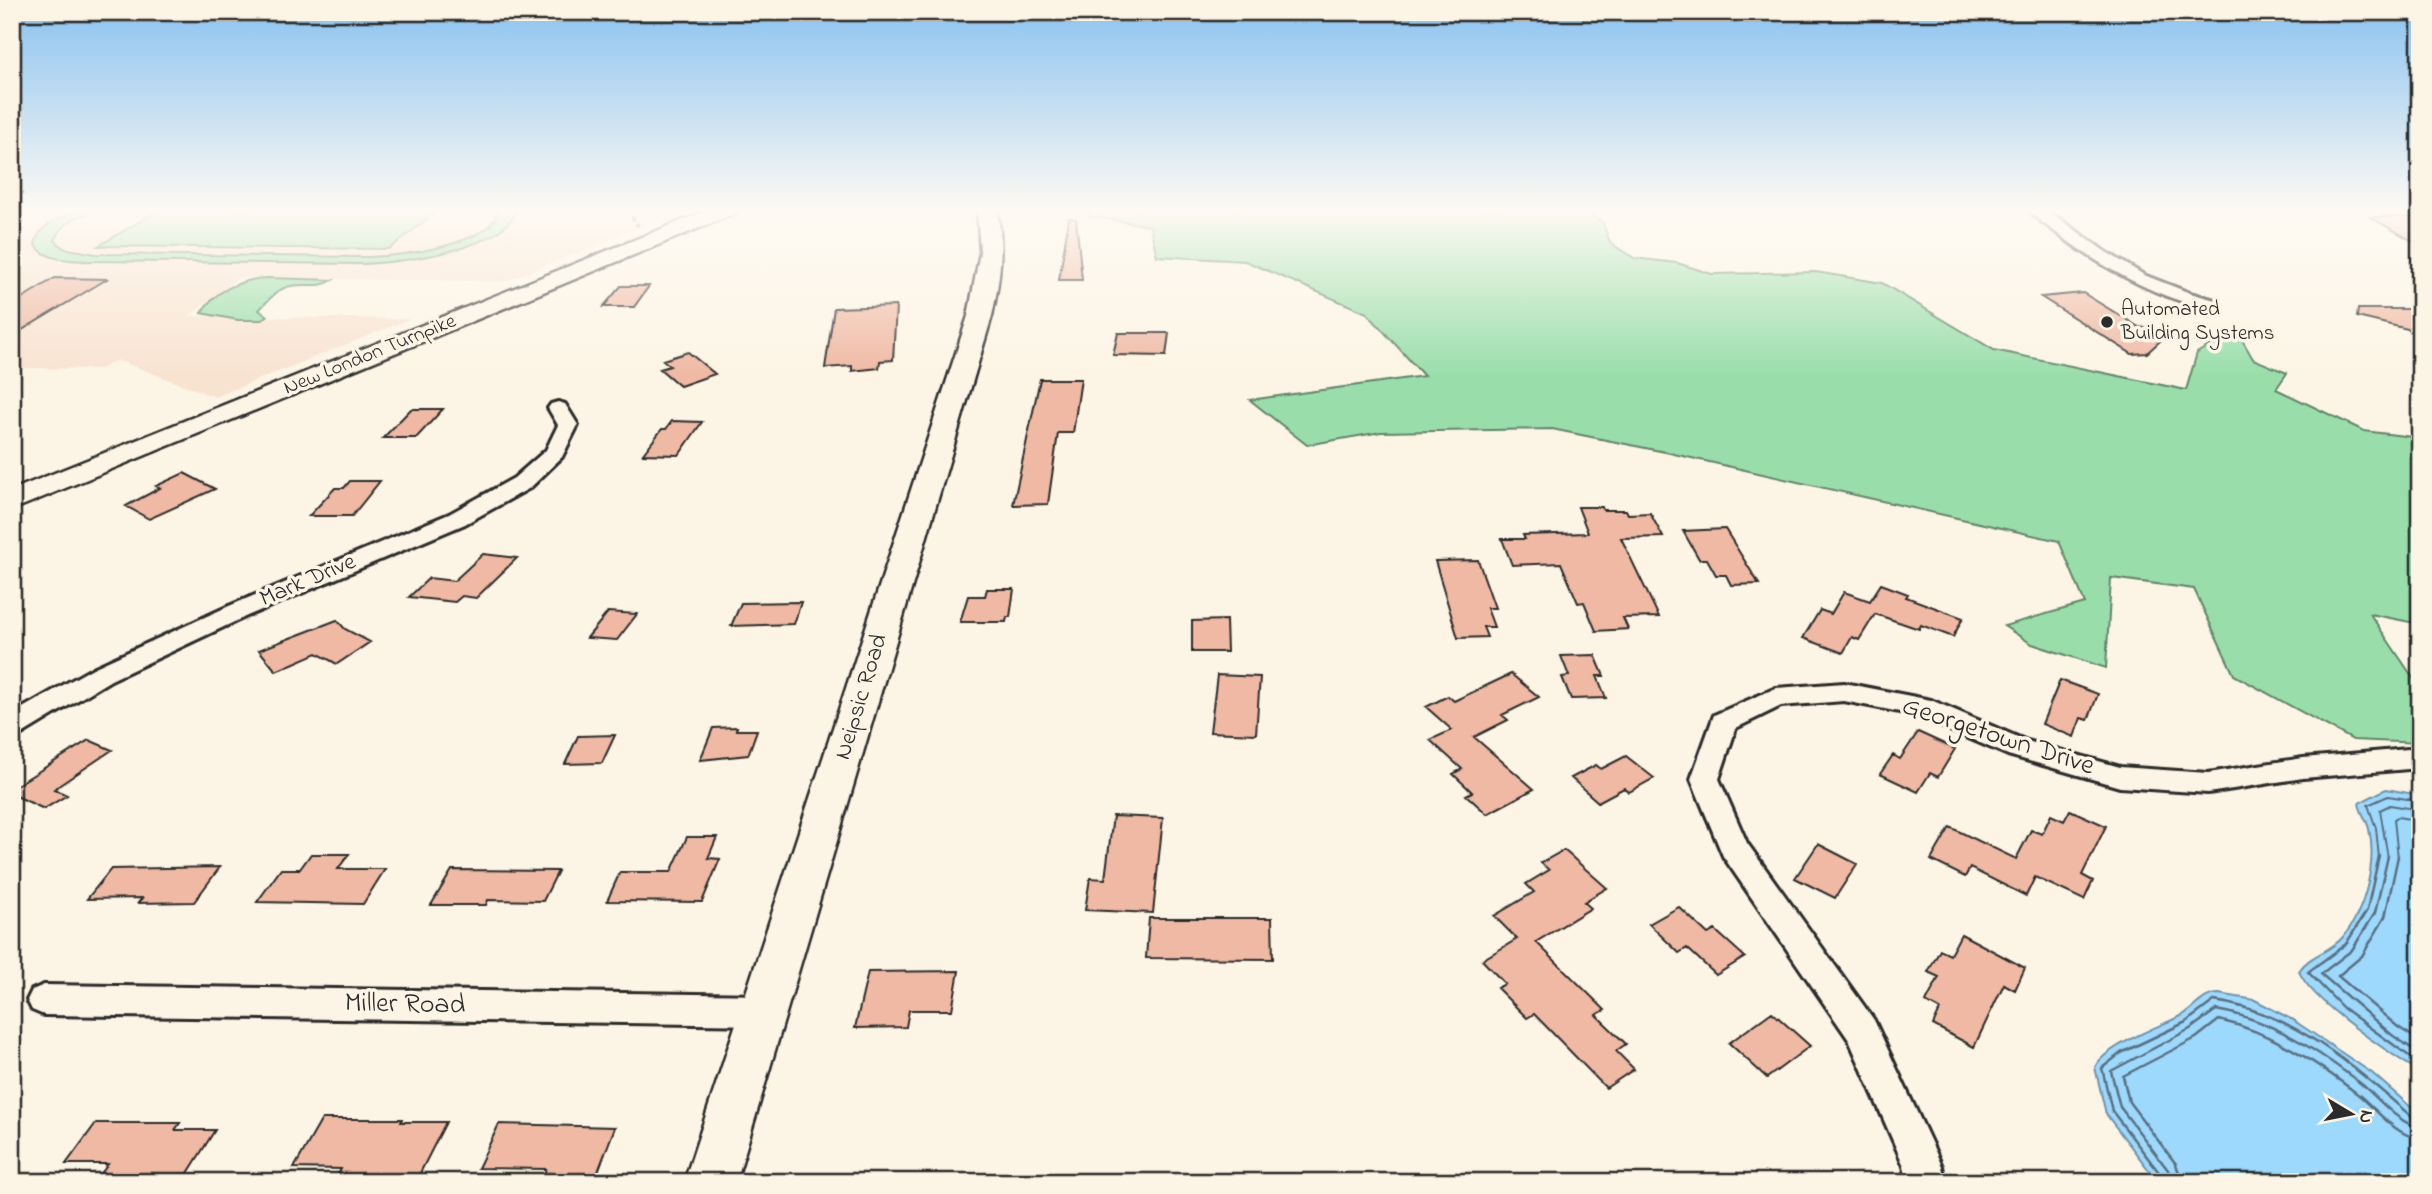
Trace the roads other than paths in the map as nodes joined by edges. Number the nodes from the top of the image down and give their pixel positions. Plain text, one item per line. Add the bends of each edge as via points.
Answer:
1 (592, 265) edge
2 (990, 265) edge
3 (2114, 265) edge
4 (2209, 304) dead end
5 (558, 408) dead end
6 (12, 500) edge
7 (12, 727) edge
8 (2420, 758) edge
9 (44, 1000) dead end
10 (766, 1010) junction
11 (710, 1182) edge
12 (1926, 1182) edge

1 - 6 street, New London Turnpike
2 - 10 street, Neipsic Road via 947,430
3 - 4 street via 2167,293
5 - 7 street, Mark Drive via 568,425 555,453 522,483 457,519 102,674
8 - 12 street, Georgetown Drive via 2303,768 2208,783 2120,777 2018,748 1921,707 1844,692 1776,697 1724,722 1705,779 1734,848 1862,1031
9 - 10 street, Miller Road
10 - 11 street, Neipsic Road

